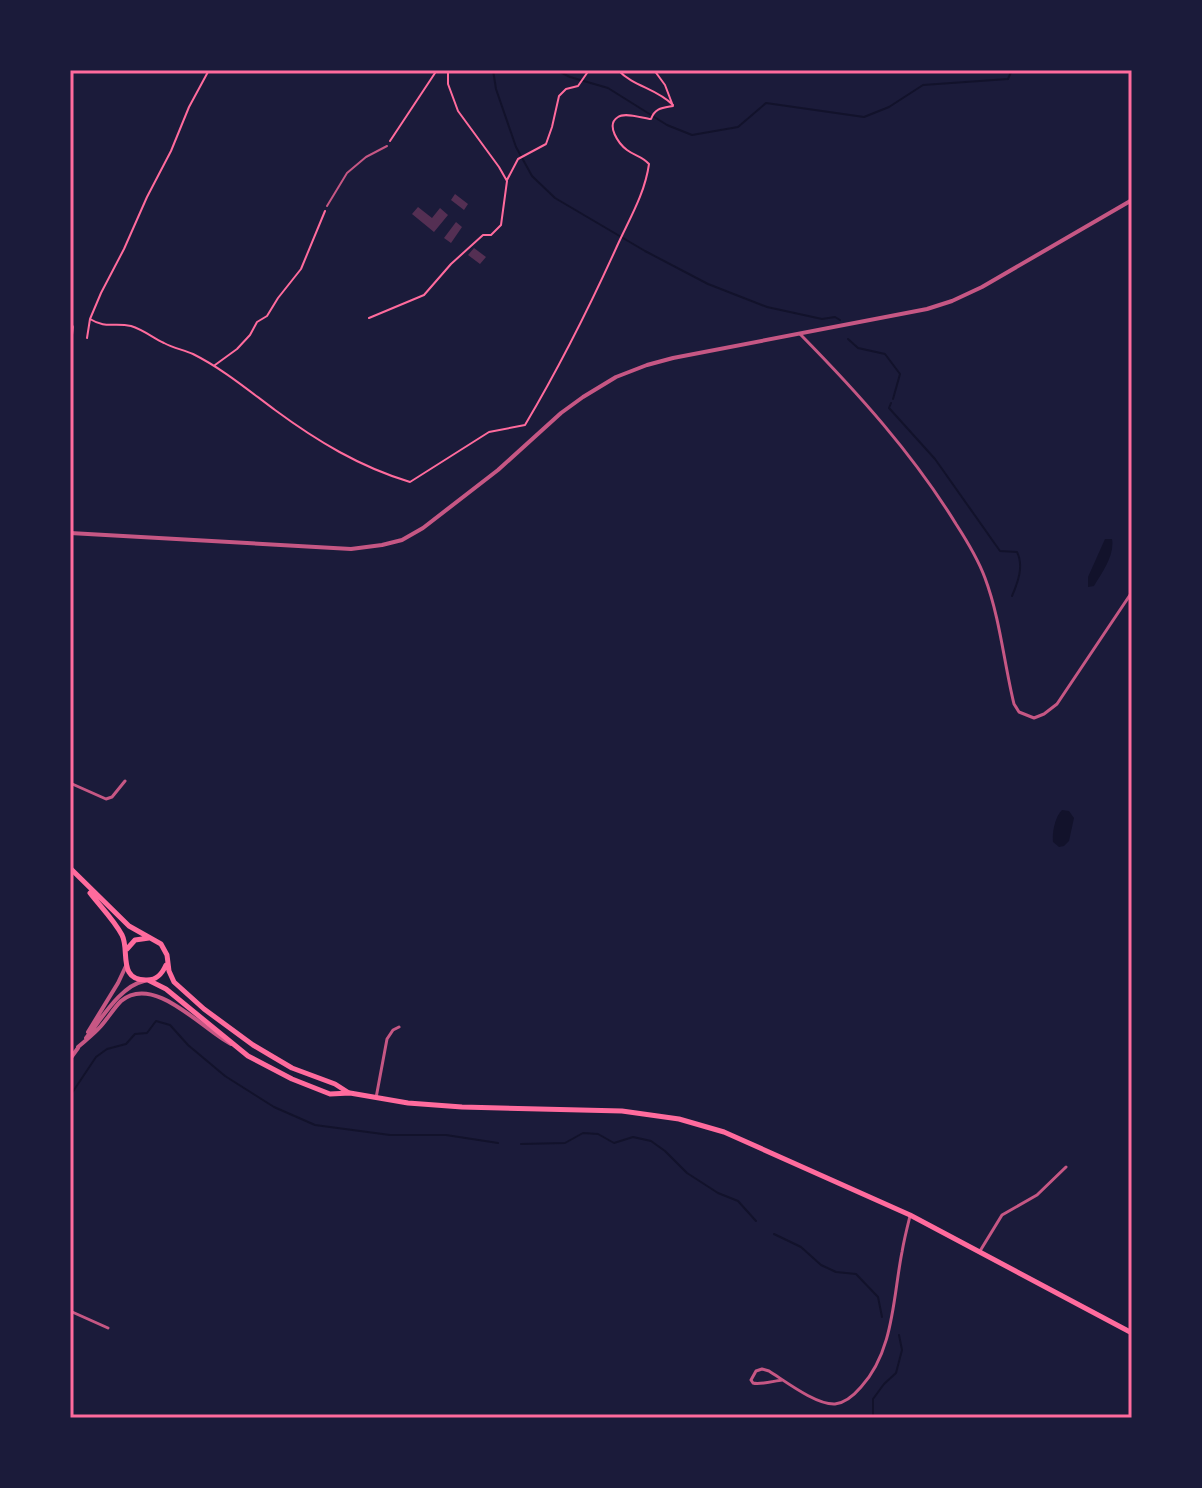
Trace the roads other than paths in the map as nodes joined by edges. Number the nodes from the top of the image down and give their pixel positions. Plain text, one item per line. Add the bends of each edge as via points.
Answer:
1 (387, 146) road end
2 (1132, 200) edge
3 (327, 206) road end
4 (70, 321) edge
5 (800, 334) junction
6 (71, 345) edge
7 (70, 533) edge
8 (1132, 592) edge
9 (125, 781) dead end
10 (70, 783) edge
11 (70, 868) edge
12 (80, 879) junction
13 (150, 938) junction
14 (126, 951) junction
15 (167, 962) junction
16 (126, 966) junction
17 (147, 980) junction
18 (399, 1027) dead end
19 (78, 1047) junction
20 (235, 1047) junction
21 (70, 1059) edge
22 (350, 1093) junction
23 (376, 1098) junction
24 (1066, 1167) dead end
25 (910, 1215) junction
26 (980, 1251) junction
27 (70, 1311) edge
28 (108, 1328) dead end
29 (1132, 1333) edge
30 (782, 1380) junction

1 - 3 lane via 347,173
2 - 5 street via 952,301
4 - 6 lane
5 - 7 street via 673,358 616,377 572,405 498,470 402,540 351,549
5 - 8 street via 908,454 956,523 986,579 1019,712 1034,718 1057,704
9 - 10 street via 106,799
11 - 12 main road
12 - 13 main road via 129,926
12 - 14 main road via 121,932
13 - 14 main road via 135,940
13 - 15 main road via 165,949
14 - 16 main road
15 - 17 main road via 158,977
15 - 22 main road via 174,982 225,1026 292,1068
16 - 17 main road via 133,976
16 - 19 street
17 - 19 street via 125,989
17 - 20 main road via 166,989
18 - 23 street via 387,1039
19 - 20 street via 123,999 143,993 174,1004
19 - 21 street
20 - 22 main road via 300,1082 330,1094
22 - 23 main road
23 - 25 main road via 462,1107 622,1111 679,1119 736,1137
24 - 26 street via 1037,1195 1002,1215
25 - 26 main road
25 - 30 street via 890,1328 867,1381 854,1395 834,1404
26 - 29 main road
27 - 28 street
30 - 30 street via 762,1369 751,1380 759,1385

